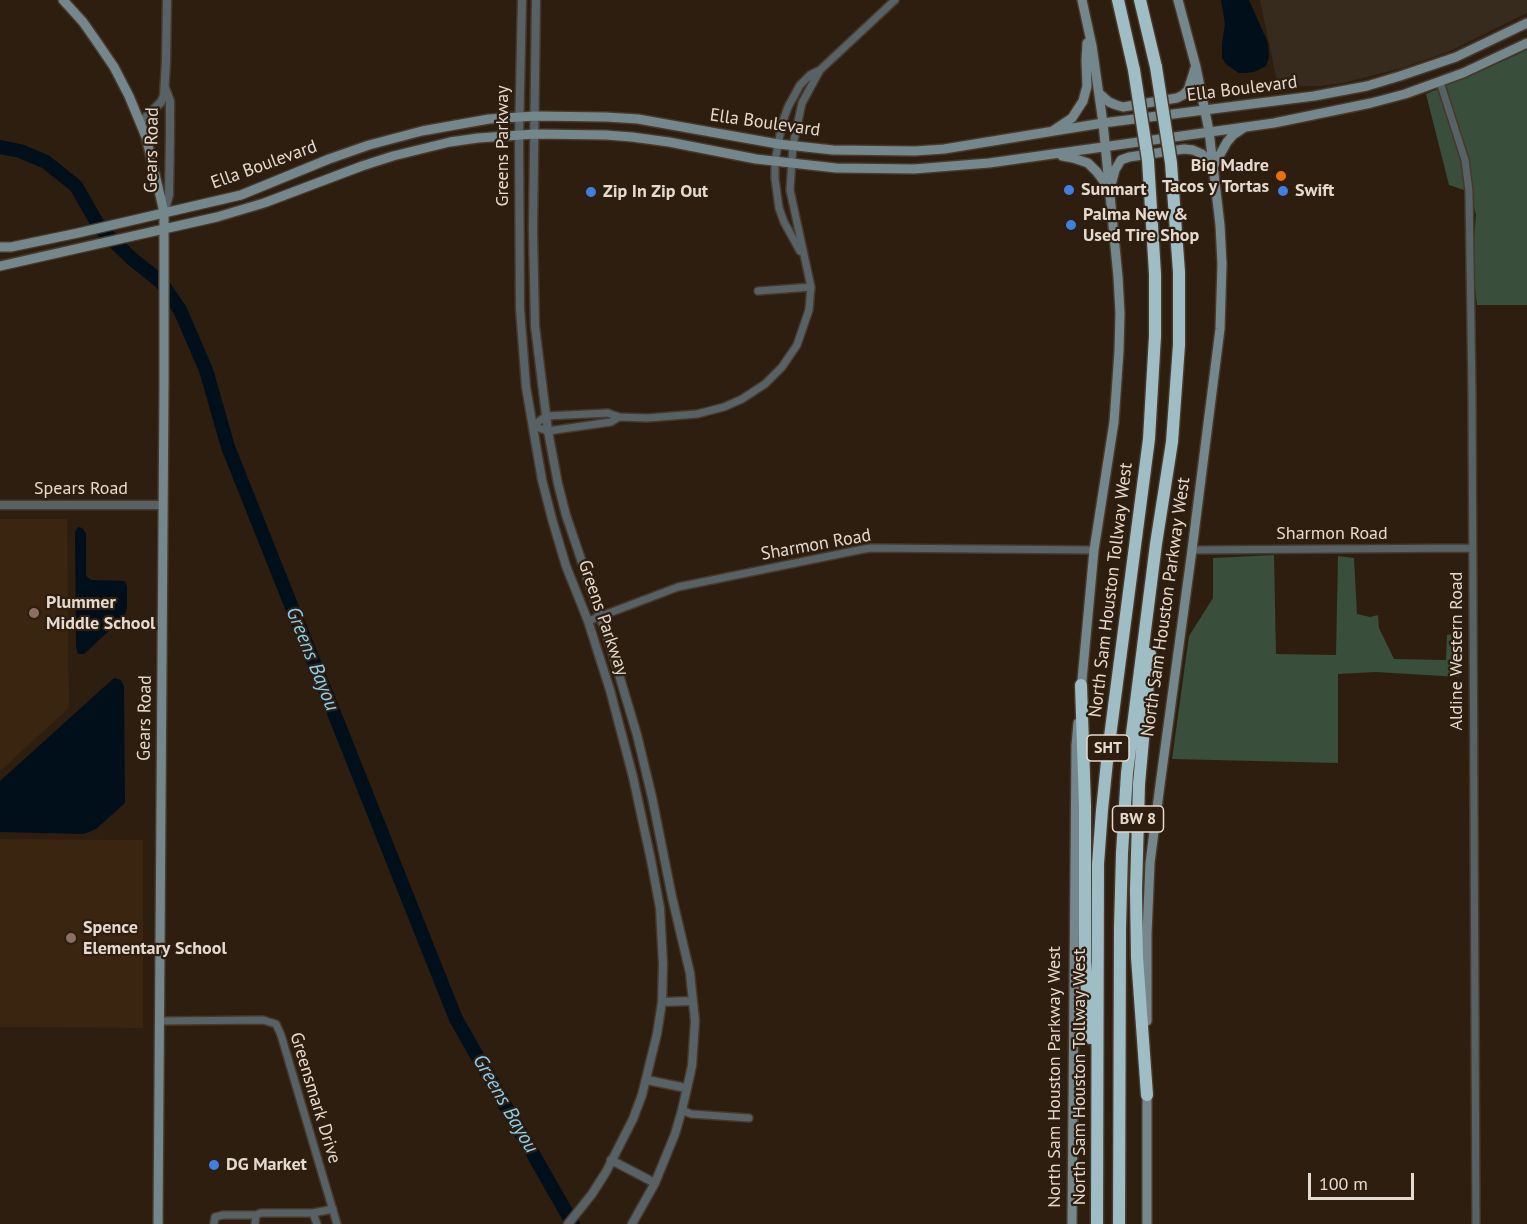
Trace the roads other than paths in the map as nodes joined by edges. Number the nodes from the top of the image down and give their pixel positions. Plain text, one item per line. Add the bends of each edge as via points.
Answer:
1 (63, 0) edge
2 (166, 0) edge
3 (522, 0) edge
4 (536, 0) edge
5 (896, 0) edge
6 (1082, 0) edge
7 (1118, 0) edge
8 (1140, 0) edge
9 (1178, 0) edge
10 (1527, 23) edge
11 (521, 28) junction
12 (536, 29) junction
13 (1088, 29) junction
14 (1527, 43) edge
15 (1434, 65) junction
16 (1196, 67) junction
17 (820, 70) junction
18 (1440, 82) junction
19 (165, 88) junction
20 (1099, 93) junction
21 (1206, 111) junction
22 (535, 116) junction
23 (519, 117) junction
24 (140, 123) junction
25 (1103, 123) junction
26 (671, 124) junction
27 (1246, 126) junction
28 (422, 131) junction
29 (1209, 131) junction
30 (1051, 132) junction
31 (535, 134) junction
32 (519, 135) junction
33 (669, 142) junction
34 (986, 142) junction
35 (778, 144) junction
36 (793, 145) junction
37 (425, 147) junction
38 (1106, 147) junction
39 (915, 151) junction
40 (1042, 156) junction
41 (329, 159) junction
42 (775, 161) junction
43 (989, 163) junction
44 (791, 164) junction
45 (1213, 167) junction
46 (914, 168) junction
47 (335, 175) junction
48 (1109, 190) junction
49 (241, 195) junction
50 (246, 209) junction
51 (164, 212) junction
52 (164, 228) junction
53 (533, 230) junction
54 (519, 231) junction
55 (0, 248) edge
56 (803, 255) junction
57 (0, 266) edge
58 (811, 287) junction
59 (758, 291) dead end
60 (546, 416) junction
61 (619, 417) junction
62 (533, 426) junction
63 (548, 431) junction
64 (0, 505) edge
65 (163, 505) junction
66 (566, 515) junction
67 (552, 519) junction
68 (1156, 544) junction
69 (1472, 548) junction
70 (1094, 550) junction
71 (1192, 550) junction
72 (601, 616) junction
73 (588, 621) junction
74 (1081, 685) junction
75 (693, 1001) junction
76 (662, 1002) junction
77 (159, 1021) junction
78 (647, 1080) junction
79 (686, 1088) junction
80 (1147, 1095) junction
81 (682, 1110) junction
82 (749, 1118) dead end
83 (1097, 1151) junction
84 (611, 1160) junction
85 (655, 1183) junction
86 (333, 1209) junction
87 (313, 1213) junction
88 (255, 1215) junction
89 (158, 1224) edge
90 (214, 1224) edge
91 (255, 1224) edge
92 (317, 1224) edge
93 (337, 1224) edge
94 (568, 1224) edge
95 (632, 1224) edge
96 (1072, 1224) edge
97 (1097, 1224) edge
98 (1119, 1224) edge
99 (1147, 1224) edge
100 (1476, 1224) edge

1 - 24 main road via 114,68
2 - 19 street, Gears Road
3 - 11 street, Greens Parkway
4 - 12 street, Greens Parkway
5 - 17 street
6 - 13 main road, North Sam Houston Parkway West
7 - 83 highway, North Sam Houston Tollway West / SHT, bridge via 1148,160 1155,336 1149,439 1114,701 1098,864
8 - 68 highway, North Sam Houston Parkway West / BW 8, bridge via 1156,67 1171,163 1179,272 1176,395
9 - 16 main road, North Sam Houston Parkway West
10 - 15 main road, Ella Boulevard
11 - 12 street
11 - 23 street, Greens Parkway
12 - 22 street, Greens Parkway
13 - 20 main road, North Sam Houston Parkway West
13 - 30 main road via 1087,87 1083,101 1072,118
14 - 18 main road, Ella Boulevard
15 - 18 main road
15 - 21 main road, Ella Boulevard via 1367,86
16 - 20 main road via 1188,90 1177,98 1123,107
16 - 21 main road, North Sam Houston Parkway West
17 - 35 street via 810,75 794,96
17 - 36 street via 802,103
18 - 27 main road, Ella Boulevard via 1371,103
18 - 69 street, Aldine Western Road via 1466,160 1469,191
19 - 24 street, Gears Road via 161,102
19 - 51 street, Gears Road via 170,101 170,135 169,195
20 - 25 main road, North Sam Houston Parkway West
21 - 25 main road, Ella Boulevard
21 - 29 main road, North Sam Houston Parkway West
22 - 23 main road, Ella Boulevard
22 - 26 main road, Ella Boulevard via 606,117
22 - 31 street, Greens Parkway
23 - 28 main road, Ella Boulevard
23 - 32 street, Greens Parkway
24 - 51 main road, Gears Road
25 - 30 main road, Ella Boulevard
25 - 38 main road, North Sam Houston Parkway West
26 - 33 main road
26 - 35 main road, Ella Boulevard
27 - 29 main road, Ella Boulevard
27 - 45 main road via 1227,142
28 - 37 main road
28 - 41 main road, Ella Boulevard
29 - 38 main road, Ella Boulevard
29 - 45 main road, North Sam Houston Parkway West
30 - 34 main road, Ella Boulevard
31 - 32 main road, Ella Boulevard
31 - 33 main road, Ella Boulevard via 606,135
31 - 53 street, Greens Parkway
32 - 37 main road, Ella Boulevard
32 - 54 street, Greens Parkway
33 - 42 main road, Ella Boulevard
34 - 39 main road, Ella Boulevard
34 - 43 main road
35 - 36 main road, Ella Boulevard
35 - 42 street
36 - 39 main road, Ella Boulevard via 833,150
36 - 44 street
37 - 47 main road, Ella Boulevard
38 - 40 main road, Ella Boulevard
38 - 48 main road, North Sam Houston Parkway West
39 - 46 main road
40 - 43 main road, Ella Boulevard
40 - 48 main road via 1058,155 1088,163
41 - 47 main road
41 - 49 main road, Ella Boulevard
42 - 44 main road, Ella Boulevard
42 - 56 street via 778,208
43 - 46 main road, Ella Boulevard
44 - 46 main road, Ella Boulevard
44 - 56 street via 791,202
45 - 48 main road via 1193,150 1129,157 1121,160
45 - 71 main road, North Sam Houston Parkway West via 1222,264 1220,329
47 - 50 main road, Ella Boulevard
48 - 70 main road, North Sam Houston Parkway West via 1120,313 1119,351 1114,422
49 - 50 main road
49 - 51 main road, Ella Boulevard
50 - 52 main road, Ella Boulevard
51 - 52 main road, Gears Road
51 - 55 main road, Ella Boulevard
52 - 57 main road, Ella Boulevard
52 - 65 main road, Gears Road
53 - 54 street
53 - 60 street, Greens Parkway via 535,326
54 - 62 street, Greens Parkway via 522,350
56 - 58 street
58 - 59 street
58 - 61 street via 809,310 797,345 783,367 765,384 724,407 697,414
60 - 61 street via 608,413
60 - 62 street
60 - 63 street, Greens Parkway
61 - 63 street via 611,422
62 - 63 street
62 - 67 street, Greens Parkway
63 - 66 street, Greens Parkway
64 - 65 street, Spears Road
65 - 77 main road, Gears Road
66 - 67 street
66 - 72 street, Greens Parkway
67 - 73 street, Greens Parkway
68 - 80 highway, BW 8 via 1138,784 1136,890
68 - 98 highway, SHT via 1127,773 1122,853
69 - 71 street, Sharmon Road
69 - 100 street, Aldine Western Road
70 - 72 street, Sharmon Road via 871,548 678,587
70 - 74 main road, North Sam Houston Parkway West
71 - 80 main road, North Sam Houston Parkway West via 1150,863
72 - 73 street, Sharmon Road
72 - 75 street, Greens Parkway via 635,725
73 - 76 street, Greens Parkway via 624,738 651,860 660,908
74 - 83 highway via 1085,961
74 - 96 main road, North Sam Houston Parkway West via 1076,745
75 - 76 street
75 - 79 street, Greens Parkway via 692,1066
76 - 78 street, Greens Parkway
77 - 86 street, Greensmark Drive via 263,1020 276,1024
77 - 89 main road, Gears Road
78 - 79 street
78 - 84 street, Greens Parkway via 633,1119
79 - 81 street, Greens Parkway
80 - 99 main road, North Sam Houston Parkway West / BW 8
81 - 82 street
81 - 85 street, Greens Parkway
83 - 97 highway, North Sam Houston Tollway West / SHT
84 - 85 street
84 - 94 street, Greens Parkway
85 - 95 street, Greens Parkway
86 - 87 street
86 - 93 street, Greensmark Drive
87 - 88 street
87 - 92 street
88 - 90 street via 223,1215 215,1217
88 - 91 street

